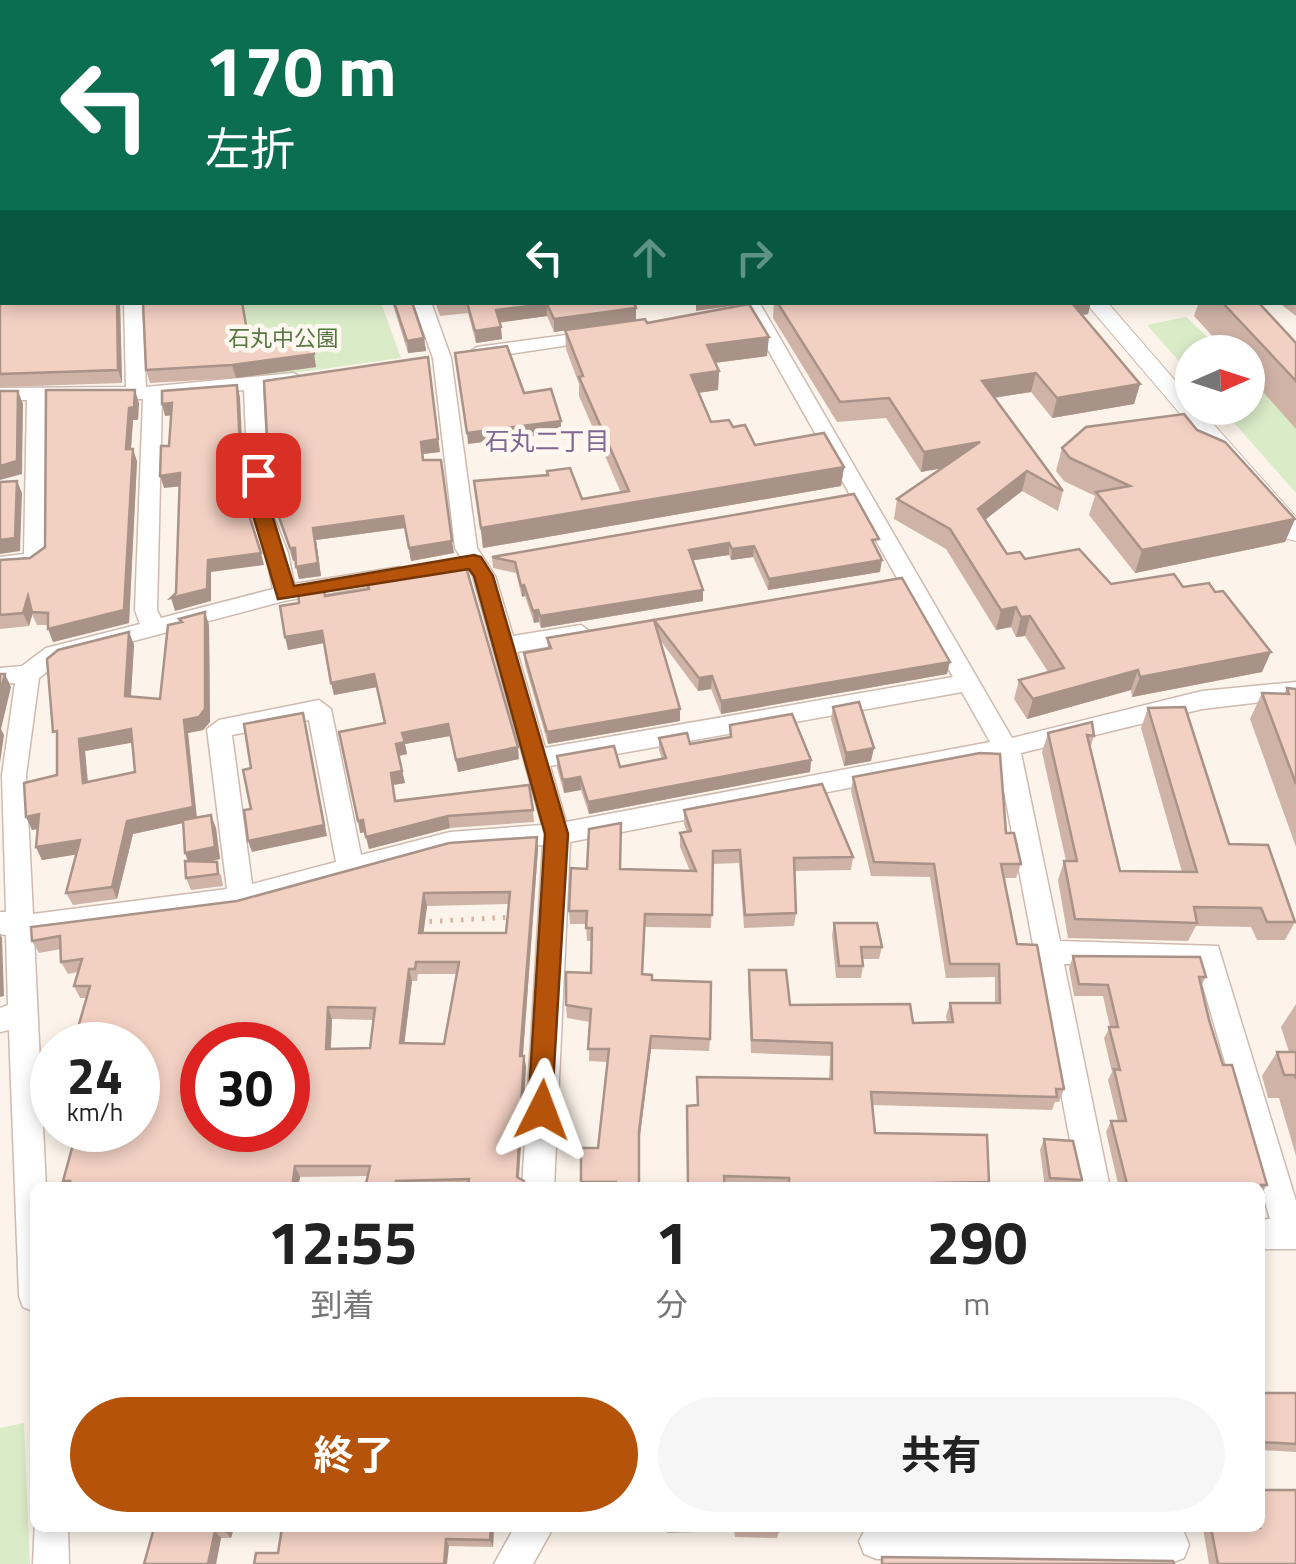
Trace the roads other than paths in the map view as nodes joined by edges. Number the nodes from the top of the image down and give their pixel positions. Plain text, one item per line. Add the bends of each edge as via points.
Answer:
1 (133, 305) edge
2 (423, 305) edge
3 (1098, 305) edge
4 (753, 310) edge
5 (618, 332) edge
6 (433, 359) junction
7 (310, 377) edge
8 (253, 385) junction
9 (147, 393) junction
10 (0, 394) edge
11 (37, 394) junction
12 (1296, 533) edge
13 (0, 564) edge
14 (418, 571) edge
15 (285, 594) junction
16 (154, 630) junction
17 (599, 630) edge
18 (503, 646) junction
19 (28, 674) junction
20 (0, 676) edge
21 (968, 684) junction
22 (1296, 690) edge
23 (1006, 748) junction
24 (535, 758) junction
25 (557, 834) junction
26 (350, 866) junction
27 (241, 898) junction
28 (12, 923) edge
29 (1048, 952) junction
30 (12, 1016) edge
31 (538, 1182) edge
32 (1094, 1182) edge
33 (30, 1210) edge
34 (1282, 1234) edge
35 (50, 1532) edge
36 (532, 1532) edge
37 (877, 1541) dead end
38 (1171, 1546) edge
39 (51, 1564) edge
40 (512, 1564) edge

1 - 9 street via 132,384
2 - 6 street
3 - 12 street
4 - 21 street via 848,496
5 - 6 street
6 - 18 street via 466,548 484,576
7 - 8 street
8 - 9 street
8 - 15 street via 259,505
9 - 11 street
9 - 16 street via 146,610
10 - 11 street
11 - 13 street via 25,483 35,560
14 - 15 street
15 - 16 street
16 - 19 street via 54,654
17 - 18 street
18 - 24 street
19 - 20 street
19 - 28 street via 14,775
21 - 23 street
21 - 24 street
22 - 23 street via 1202,700
23 - 25 street
23 - 29 street
24 - 25 street
25 - 26 street via 450,842
25 - 31 street
26 - 27 street
26 - 27 street via 319,709 219,729
27 - 28 street
28 - 30 street
29 - 32 street
29 - 34 street via 1208,954
30 - 33 street
35 - 39 street
36 - 40 street
37 - 38 street

